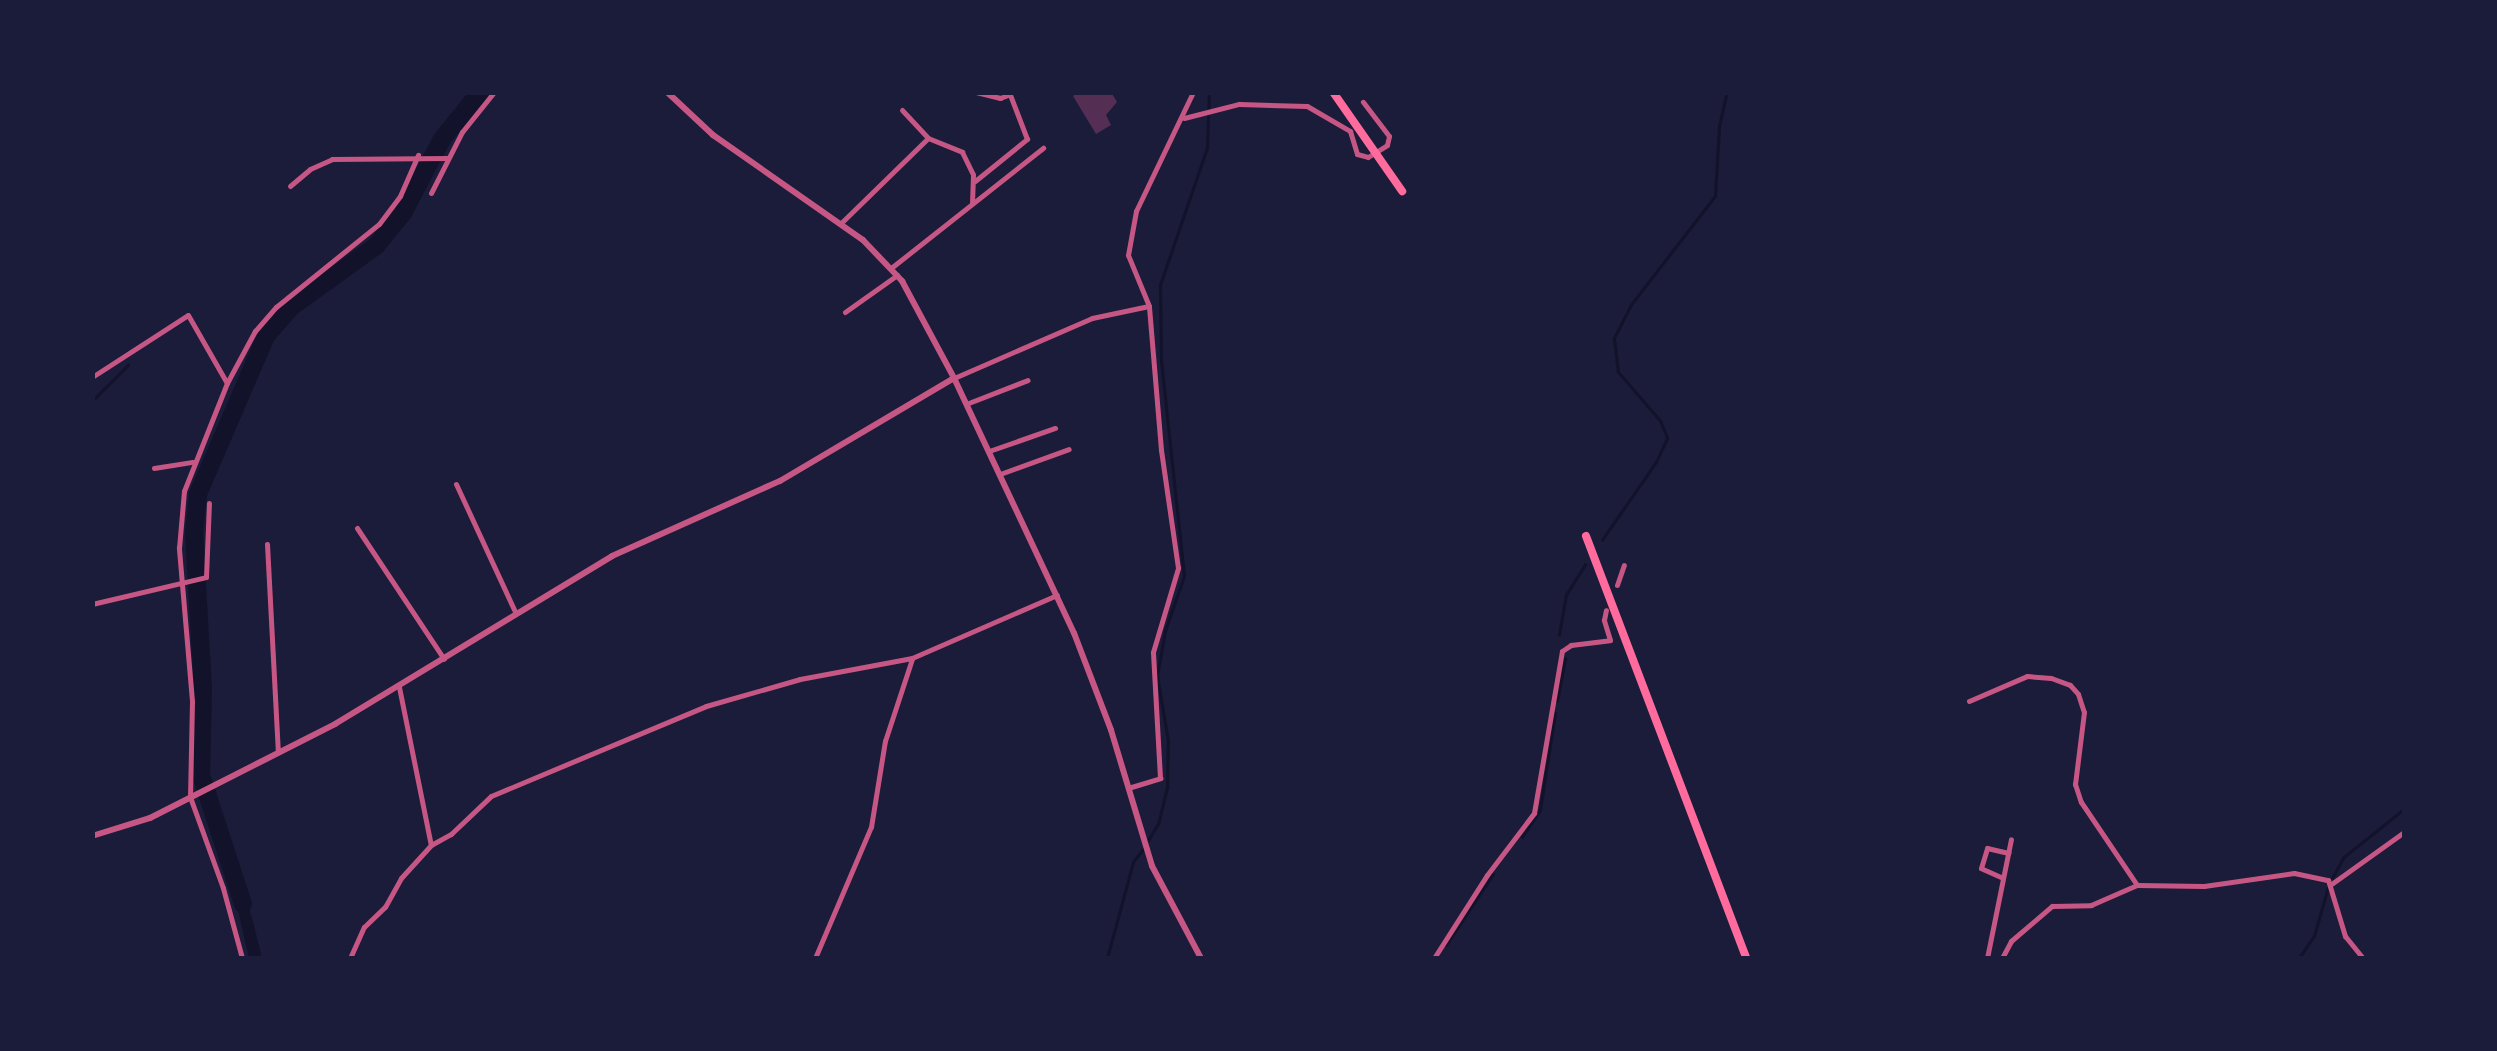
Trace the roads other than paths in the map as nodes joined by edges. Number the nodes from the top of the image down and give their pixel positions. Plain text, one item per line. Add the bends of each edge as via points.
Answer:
1 (494, 92) edge
2 (668, 92) edge
3 (976, 92) edge
4 (1193, 92) edge
5 (1333, 92) edge
6 (1008, 94) edge
7 (1362, 102) dead end
8 (902, 110) dead end
9 (1184, 118) junction
10 (928, 138) junction
11 (1044, 148) dead end
12 (1378, 154) junction
13 (420, 156) junction
14 (444, 158) junction
15 (975, 182) junction
16 (290, 186) dead end
17 (1402, 191) dead end
18 (431, 192) dead end
19 (972, 205) junction
20 (840, 224) junction
21 (894, 271) junction
22 (1149, 306) junction
23 (844, 312) dead end
24 (92, 376) edge
25 (954, 378) junction
26 (1028, 380) dead end
27 (227, 383) junction
28 (966, 404) junction
29 (1055, 428) dead end
30 (1069, 449) dead end
31 (988, 450) junction
32 (194, 462) junction
33 (154, 468) dead end
34 (1000, 474) junction
35 (456, 484) dead end
36 (209, 503) dead end
37 (356, 528) dead end
38 (1586, 536) dead end
39 (266, 544) dead end
40 (1624, 565) dead end
41 (184, 585) junction
42 (1617, 585) dead end
43 (1057, 595) junction
44 (92, 604) edge
45 (1606, 610) dead end
46 (516, 614) junction
47 (912, 658) junction
48 (444, 659) junction
49 (398, 687) junction
50 (1969, 701) dead end
51 (278, 752) junction
52 (1128, 788) junction
53 (193, 795) junction
54 (2404, 832) edge
55 (92, 836) edge
56 (2011, 838) dead end
57 (431, 845) junction
58 (2008, 853) junction
59 (2003, 878) junction
60 (2138, 885) junction
61 (2330, 885) junction
62 (242, 958) edge
63 (350, 958) edge
64 (815, 958) edge
65 (1202, 958) edge
66 (1434, 958) edge
67 (1746, 958) edge
68 (1988, 958) edge
69 (2002, 958) edge
70 (2363, 958) edge

1 - 14 street
2 - 20 street via 708,132
3 - 6 street
4 - 9 street
5 - 12 highway
6 - 15 street via 1027,140
7 - 12 street via 1389,136
8 - 10 street
9 - 12 street via 1239,104 1307,106 1350,130 1363,158
9 - 22 street via 1134,220 1128,254
10 - 15 street via 962,152
10 - 20 street
11 - 19 street
12 - 17 highway
13 - 14 street
13 - 16 street via 332,160
13 - 27 street via 390,212 267,315
14 - 18 street
15 - 19 street
19 - 21 street
20 - 21 street
21 - 23 street
21 - 25 street
22 - 25 street via 1092,318
22 - 52 street via 1178,568 1152,652 1160,778
24 - 27 street via 188,315
25 - 28 street
25 - 46 street via 780,481 612,556
26 - 28 street
27 - 32 street
28 - 31 street
29 - 31 street
30 - 34 street
31 - 34 street
32 - 33 street
32 - 41 street via 181,508
34 - 43 street
35 - 46 street
36 - 41 street via 206,577
37 - 48 street
38 - 67 highway
39 - 51 street
40 - 42 street
41 - 44 street
41 - 53 street
43 - 47 street
43 - 52 street via 1096,686
45 - 66 street via 1610,640 1562,651 1534,813
46 - 48 street
47 - 57 street via 706,706 491,796
47 - 64 street via 885,741 871,826
48 - 49 street
49 - 51 street
49 - 57 street
50 - 60 street via 2027,676 2070,685 2084,712 2075,784 2081,802
51 - 53 street
52 - 65 street via 1146,850
53 - 55 street via 137,824
53 - 62 street
54 - 61 street
56 - 58 street
57 - 63 street via 364,927
58 - 59 street
58 - 59 street via 1987,848 1981,868
59 - 68 street
60 - 61 street via 2204,886 2300,873
60 - 69 street via 2091,904 2052,906 2011,941
61 - 70 street via 2345,936

